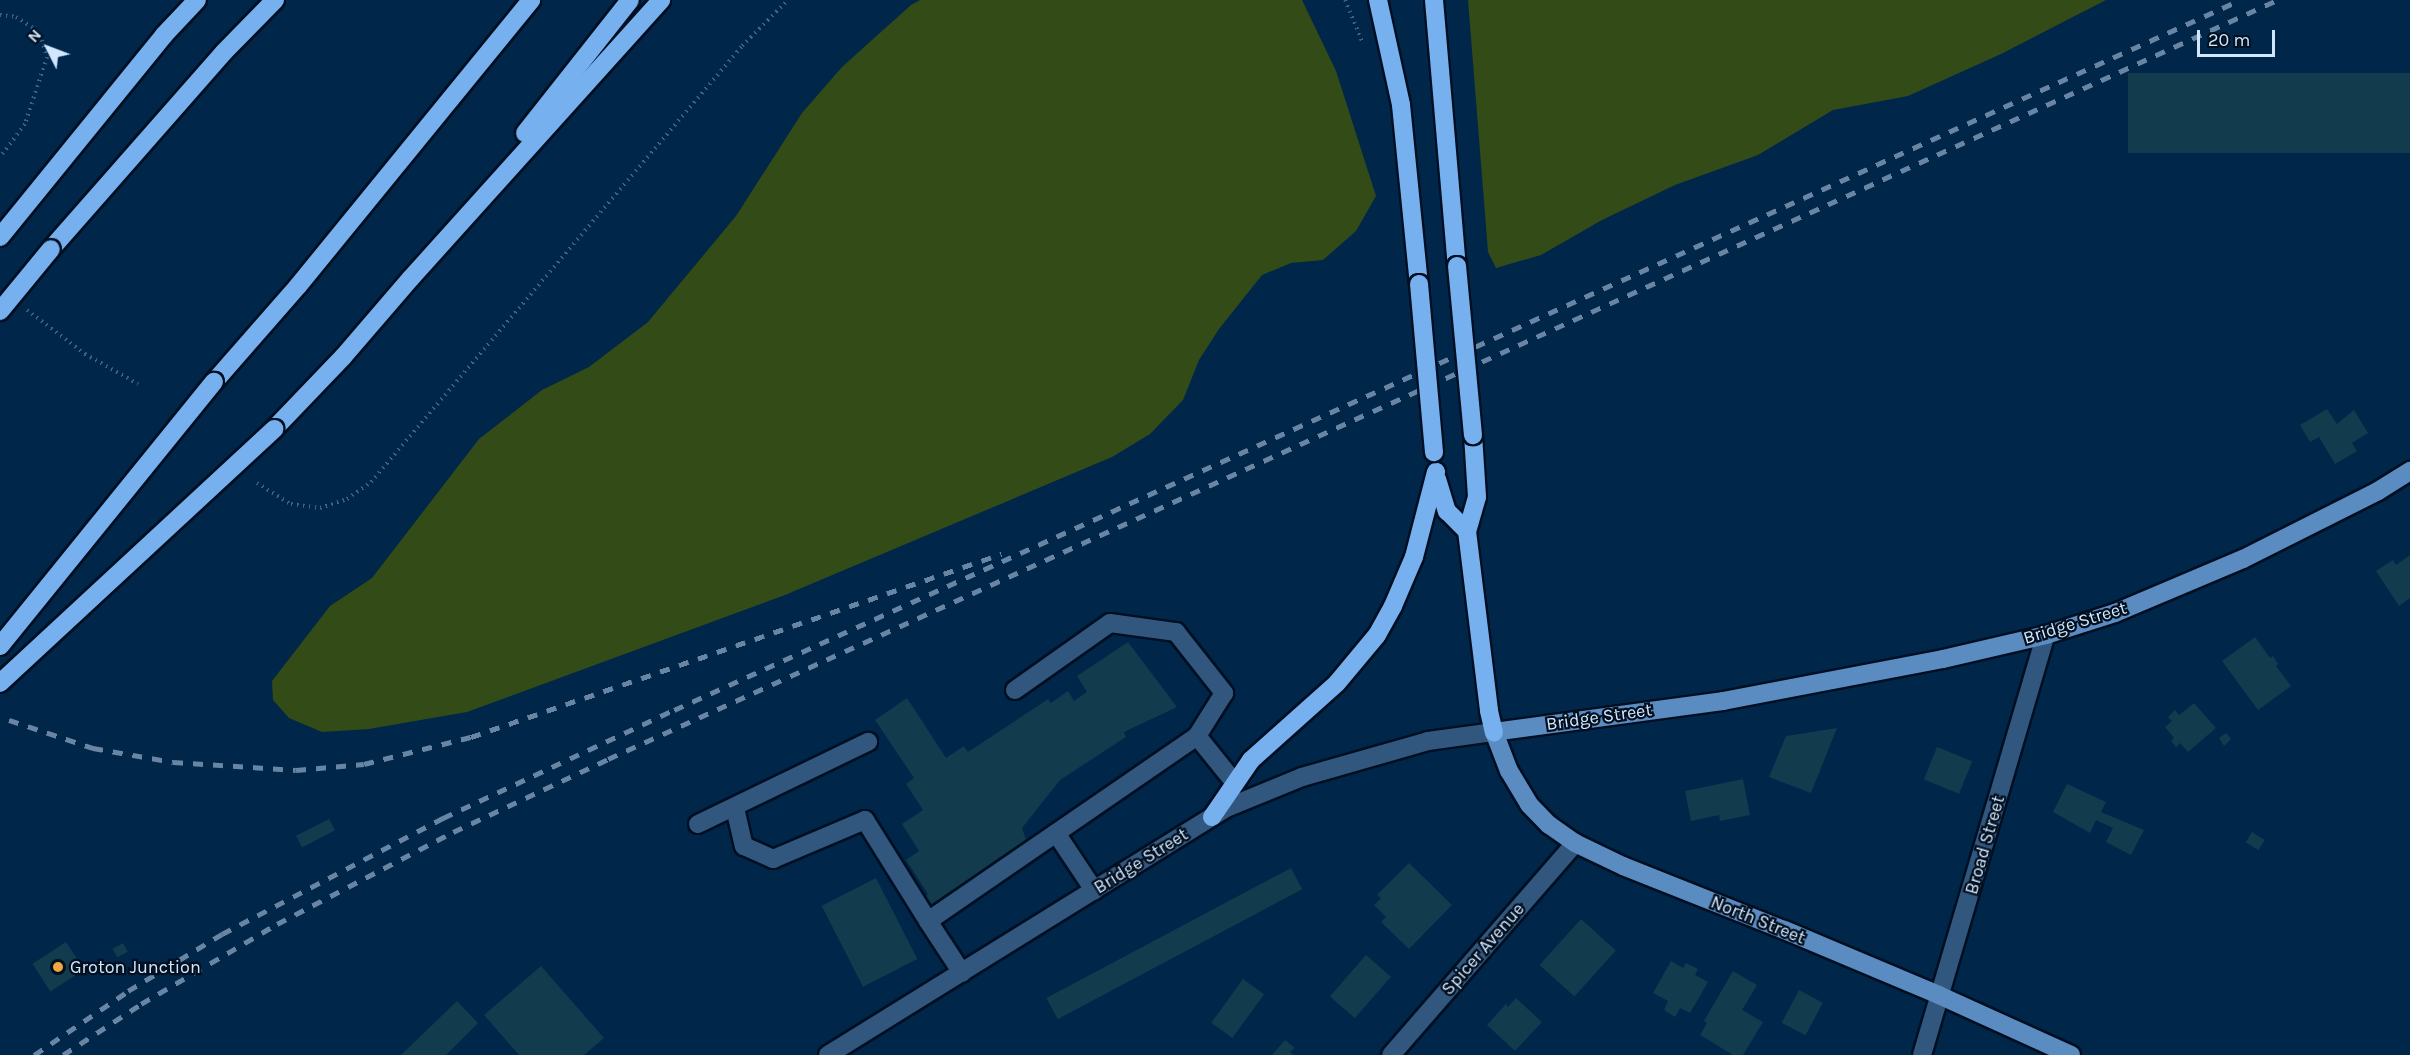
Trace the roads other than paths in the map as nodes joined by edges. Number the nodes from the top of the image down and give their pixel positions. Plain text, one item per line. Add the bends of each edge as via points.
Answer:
1 (275, 0) edge
2 (531, 0) edge
3 (630, 0) edge
4 (661, 0) edge
5 (1378, 0) edge
6 (1434, 0) edge
7 (195, 1) edge
8 (0, 237) edge
9 (411, 278) junction
10 (0, 311) edge
11 (2410, 471) edge
12 (1436, 472) junction
13 (1467, 531) junction
14 (2046, 635) junction
15 (0, 646) edge
16 (0, 682) edge
17 (1015, 690) dead end
18 (1494, 732) junction
19 (1197, 736) junction
20 (868, 742) dead end
21 (1234, 782) junction
22 (735, 808) junction
23 (1212, 817) junction
24 (698, 824) dead end
25 (1056, 833) junction
26 (1575, 843) junction
27 (1094, 890) junction
28 (928, 921) junction
29 (962, 973) junction
30 (1939, 995) junction
31 (828, 1055) edge
32 (1391, 1055) edge
33 (1922, 1055) edge
34 (2071, 1055) edge

1 - 10 highway, bridge via 224,52
2 - 15 highway, bridge
3 - 9 highway
4 - 9 highway
5 - 12 highway, bridge via 1403,121
6 - 13 highway, bridge via 1477,497
7 - 8 highway
9 - 16 highway, bridge via 274,429
11 - 14 main road, Bridge Street via 2379,491 2243,559 2115,613
12 - 13 highway via 1444,505
12 - 21 highway via 1414,557 1377,635 1337,683 1264,747
13 - 18 highway
14 - 18 main road, Bridge Street via 1723,701
14 - 30 street, Broad Street
17 - 19 street via 1110,623 1176,632 1224,693
18 - 23 street, Bridge Street via 1428,741 1302,777
18 - 26 main road, North Street via 1509,771 1529,804 1549,825
19 - 21 street
19 - 25 street
20 - 22 street
21 - 23 highway
22 - 24 street
22 - 28 street via 744,846 773,859 865,820
23 - 27 street, Bridge Street
25 - 27 street
25 - 28 street
26 - 30 main road, North Street
26 - 32 street, Spicer Avenue
27 - 29 street, Bridge Street
28 - 29 street
29 - 31 street, Bridge Street
30 - 33 street, Broad Street
30 - 34 main road, North Street

